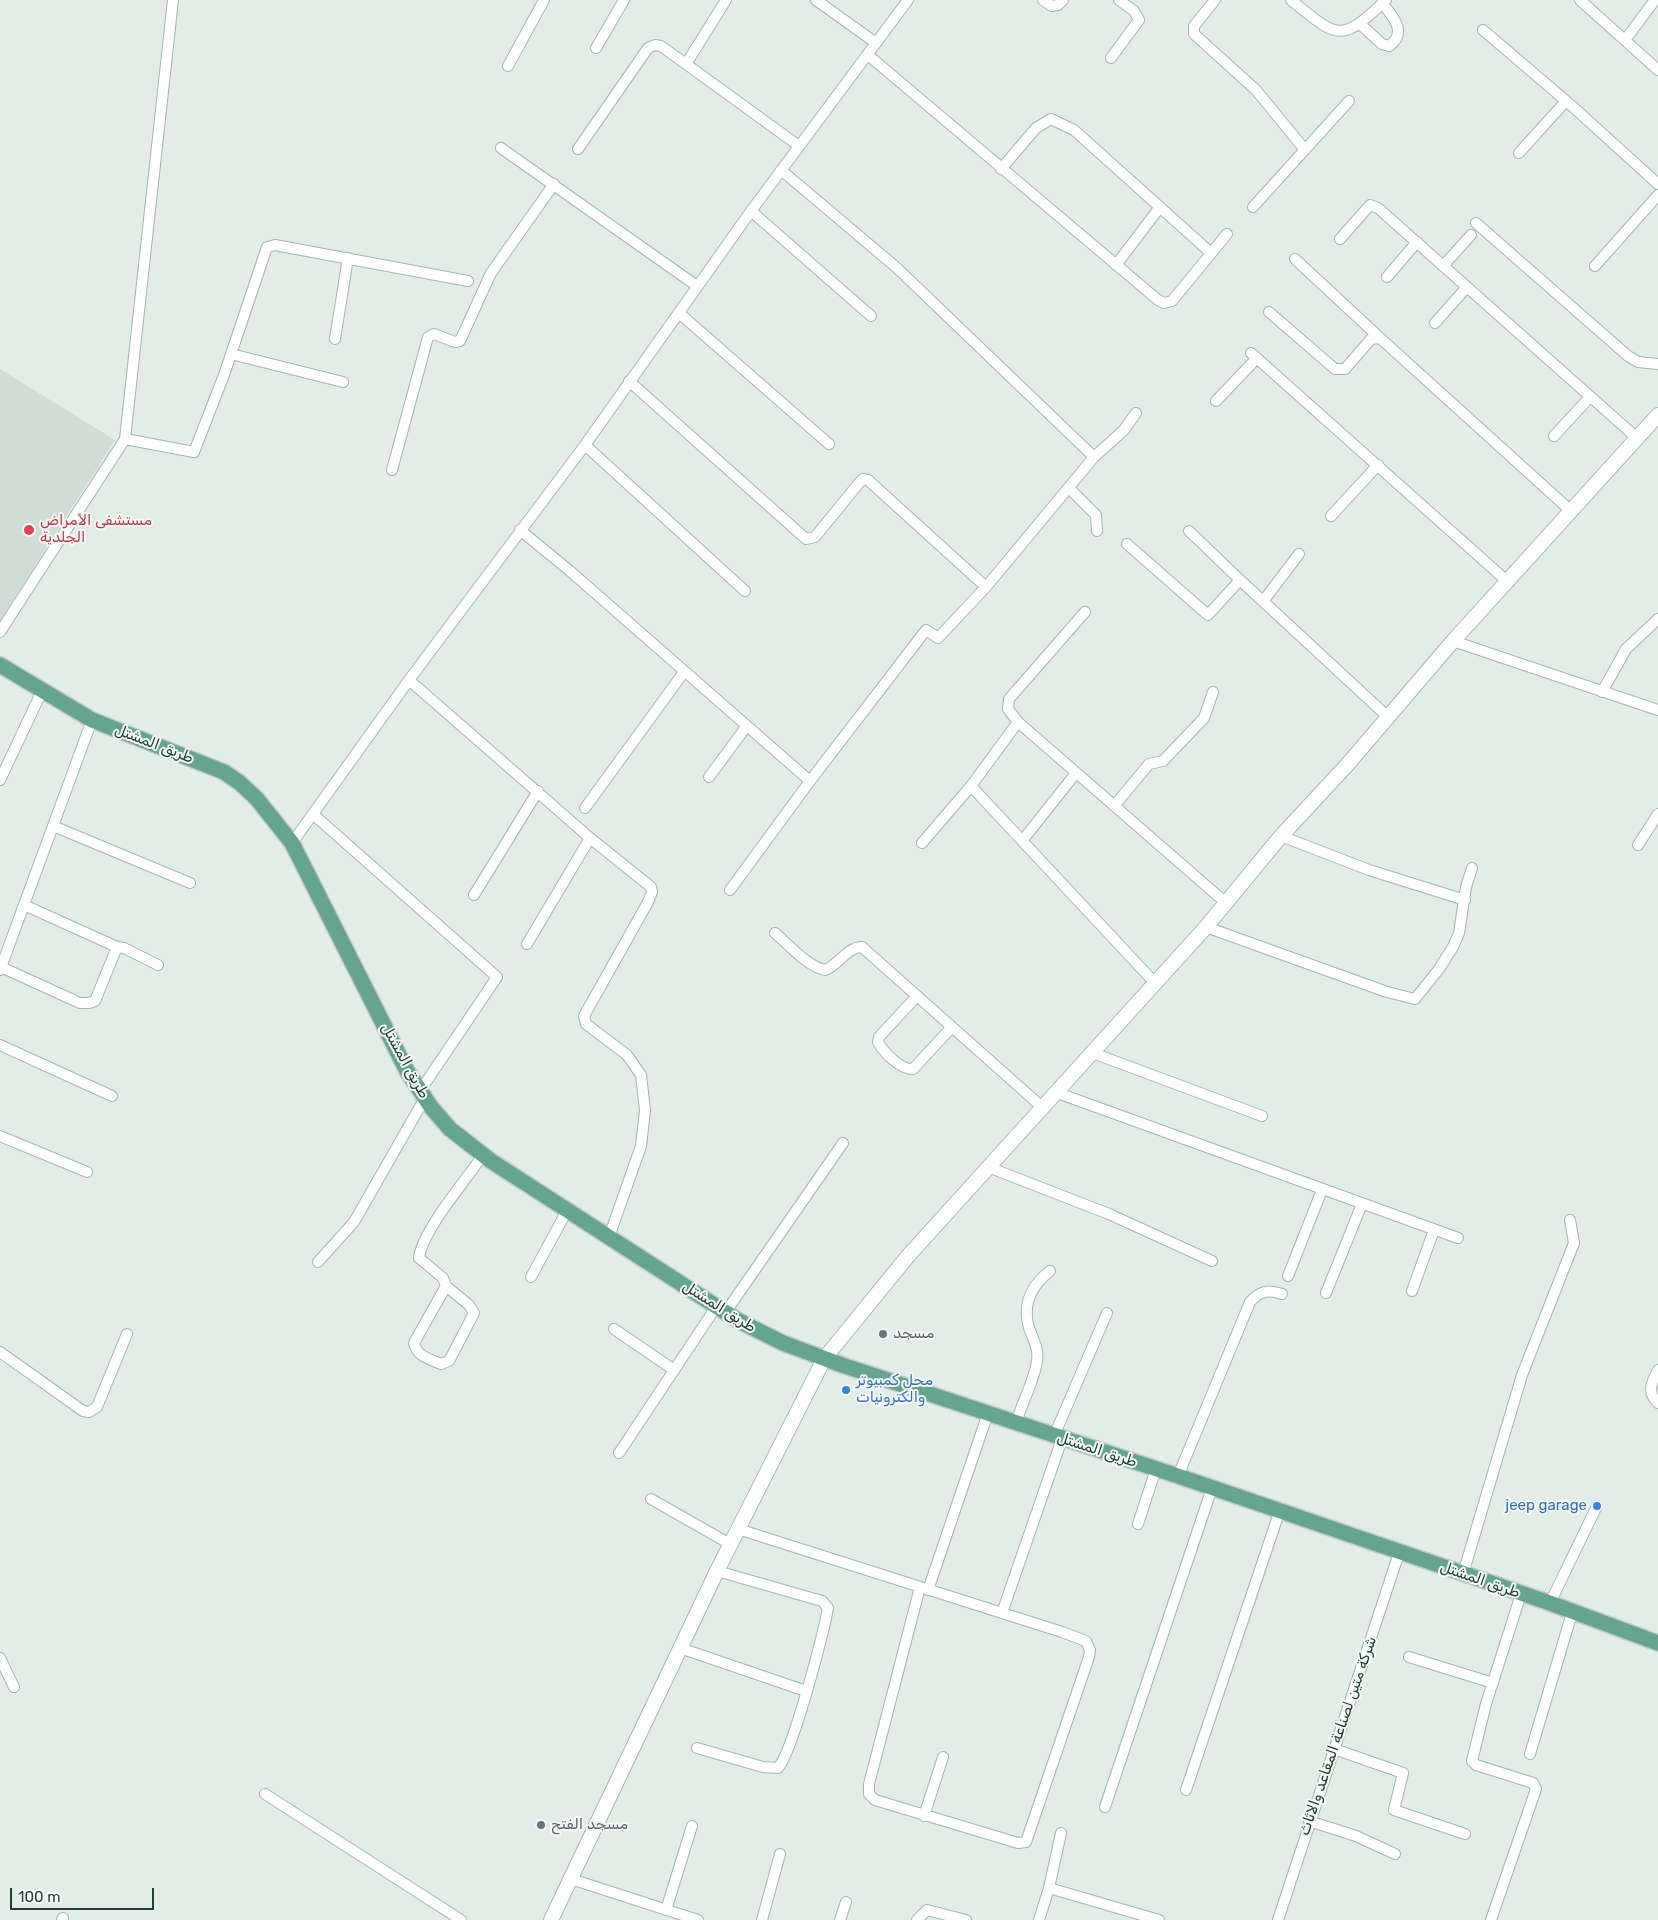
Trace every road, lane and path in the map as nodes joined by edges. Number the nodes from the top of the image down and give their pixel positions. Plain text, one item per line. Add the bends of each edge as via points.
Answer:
1 (173, 0) edge
2 (544, 0) edge
3 (624, 0) edge
4 (726, 0) edge
5 (816, 0) edge
6 (908, 0) edge
7 (1043, 0) edge
8 (1063, 0) edge
9 (1119, 0) edge
10 (1215, 0) edge
11 (1291, 0) edge
12 (1580, 0) edge
13 (1655, 0) edge
14 (1384, 2) edge
15 (1360, 24) junction
16 (1483, 30) dead end
17 (1625, 40) junction
18 (876, 43) junction
19 (596, 48) dead end
20 (868, 55) junction
21 (1112, 58) dead end
22 (686, 64) junction
23 (508, 66) dead end
24 (1658, 69) edge
25 (1349, 101) dead end
26 (1566, 101) junction
27 (799, 146) junction
28 (501, 148) dead end
29 (578, 149) dead end
30 (1305, 150) junction
31 (1519, 153) dead end
32 (1001, 169) junction
33 (781, 170) junction
34 (554, 184) junction
35 (1658, 184) edge
36 (1658, 195) edge
37 (1160, 207) junction
38 (1253, 207) dead end
39 (751, 211) junction
40 (1476, 222) dead end
41 (1227, 234) dead end
42 (1471, 235) dead end
43 (1340, 238) dead end
44 (1416, 242) junction
45 (1211, 253) junction
46 (348, 258) junction
47 (1295, 259) dead end
48 (1116, 265) junction
49 (1443, 266) junction
50 (1595, 266) dead end
51 (1387, 277) dead end
52 (468, 281) dead end
53 (698, 286) junction
54 (1467, 287) junction
55 (1269, 312) dead end
56 (679, 313) junction
57 (871, 316) dead end
58 (1435, 323) dead end
59 (1380, 338) junction
60 (335, 339) dead end
61 (231, 354) junction
62 (1658, 364) edge
63 (343, 382) dead end
64 (630, 382) junction
65 (1590, 397) junction
66 (1216, 401) dead end
67 (1136, 413) dead end
68 (1658, 415) edge
69 (1554, 436) dead end
70 (1637, 438) junction
71 (125, 439) junction
72 (829, 444) dead end
73 (585, 445) junction
74 (1094, 457) junction
75 (1378, 465) junction
76 (392, 470) dead end
77 (1069, 488) junction
78 (1571, 511) junction
79 (1331, 516) dead end
80 (520, 530) junction
81 (1097, 531) dead end
82 (1189, 531) dead end
83 (1127, 544) dead end
84 (1299, 554) dead end
85 (1240, 580) junction
86 (1508, 582) junction
87 (986, 587) junction
88 (745, 591) dead end
89 (1264, 600) junction
90 (1085, 612) dead end
91 (1658, 619) edge
92 (0, 632) edge
93 (1453, 641) junction
94 (0, 665) edge
95 (684, 672) junction
96 (409, 680) junction
97 (42, 691) junction
98 (1213, 692) dead end
99 (1602, 692) junction
100 (1658, 710) edge
101 (1388, 717) junction
102 (92, 720) junction
103 (1018, 722) junction
104 (746, 727) junction
105 (1076, 773) junction
106 (709, 777) dead end
107 (0, 780) edge
108 (810, 781) junction
109 (971, 786) junction
110 (538, 791) junction
111 (1114, 806) junction
112 (586, 808) dead end
113 (1658, 814) edge
114 (314, 815) junction
115 (53, 826) junction
116 (1281, 836) junction
117 (590, 838) junction
118 (1022, 841) junction
119 (922, 842) dead end
120 (292, 843) junction
121 (1638, 845) dead end
122 (1472, 868) dead end
123 (190, 883) dead end
124 (730, 890) dead end
125 (474, 895) dead end
126 (1465, 900) junction
127 (1226, 903) junction
128 (24, 905) junction
129 (1206, 927) junction
130 (775, 933) dead end
131 (527, 944) dead end
132 (117, 947) junction
133 (158, 965) dead end
134 (0, 968) edge
135 (1154, 982) junction
136 (917, 996) junction
137 (952, 1027) junction
138 (0, 1045) edge
139 (1090, 1052) junction
140 (1055, 1092) junction
141 (423, 1095) junction
142 (112, 1096) dead end
143 (1042, 1107) junction
144 (1262, 1116) dead end
145 (0, 1136) edge
146 (843, 1143) dead end
147 (483, 1155) junction
148 (988, 1167) junction
149 (87, 1172) dead end
150 (1322, 1190) junction
151 (1362, 1204) junction
152 (568, 1209) junction
153 (1570, 1220) dead end
154 (1434, 1230) junction
155 (609, 1237) junction
156 (1458, 1238) dead end
157 (1212, 1261) dead end
158 (318, 1262) dead end
159 (1050, 1271) dead end
160 (1288, 1276) dead end
161 (530, 1277) dead end
162 (446, 1286) junction
163 (1412, 1291) dead end
164 (1326, 1293) dead end
165 (1282, 1294) dead end
166 (720, 1310) junction
167 (1107, 1313) dead end
168 (614, 1329) dead end
169 (127, 1334) dead end
170 (0, 1352) edge
171 (824, 1359) junction
172 (674, 1370) junction
173 (1658, 1370) edge
174 (1658, 1403) edge
175 (988, 1414) junction
176 (1016, 1423) junction
177 (1058, 1437) junction
178 (619, 1453) dead end
179 (1156, 1469) junction
180 (1178, 1476) junction
181 (1212, 1488) junction
182 (651, 1499) dead end
183 (1597, 1506) dead end
184 (1279, 1512) junction
185 (1138, 1524) dead end
186 (738, 1529) junction
187 (730, 1544) junction
188 (1399, 1553) junction
189 (717, 1571) junction
190 (1463, 1574) junction
191 (924, 1588) junction
192 (1521, 1594) junction
193 (1550, 1603) junction
194 (1002, 1613) junction
195 (1572, 1613) junction
196 (1658, 1643) edge
197 (680, 1648) junction
198 (1409, 1657) dead end
199 (0, 1658) edge
200 (1493, 1683) junction
201 (14, 1687) dead end
202 (806, 1691) junction
203 (697, 1748) dead end
204 (1334, 1748) junction
205 (1530, 1754) dead end
206 (943, 1757) dead end
207 (1186, 1790) dead end
208 (265, 1794) dead end
209 (1105, 1807) dead end
210 (924, 1816) junction
211 (1309, 1822) junction
212 (692, 1826) dead end
213 (1061, 1833) dead end
214 (1465, 1834) dead end
215 (780, 1854) dead end
216 (1396, 1854) dead end
217 (571, 1878) junction
218 (1049, 1888) junction
219 (846, 1902) dead end
220 (666, 1910) junction
221 (461, 1920) edge
222 (552, 1920) edge
223 (698, 1920) edge
224 (762, 1920) edge
225 (840, 1920) edge
226 (917, 1920) edge
227 (966, 1920) edge
228 (1039, 1920) edge
229 (1159, 1920) edge
230 (1278, 1920) edge
231 (1491, 1920) edge

1 - 71 street
2 - 23 street
3 - 19 street
4 - 22 street
5 - 18 street
6 - 18 street
7 - 8 street via 1052,6
9 - 21 street via 1134,11 1139,20
10 - 30 street via 1194,26 1194,34 1256,90
11 - 15 street via 1326,28 1336,32 1349,31
12 - 17 street
13 - 17 street
14 - 15 street
14 - 15 street via 1397,22 1398,34 1394,42 1388,46 1382,44
16 - 26 street
17 - 24 street
18 - 20 street
20 - 27 street
20 - 32 street
22 - 27 street
22 - 29 street via 661,46 648,48
25 - 30 street
26 - 31 street
26 - 35 street
27 - 33 street
28 - 34 street
30 - 38 street
32 - 37 street via 1036,128 1051,119 1074,130
32 - 48 street
33 - 39 street
33 - 74 street via 897,268
34 - 53 street
34 - 76 street via 491,272 460,341 434,334 428,337
36 - 50 street
37 - 45 street
37 - 48 street
39 - 53 street
39 - 57 street
40 - 62 street via 1628,356 1638,362
41 - 45 street
42 - 49 street
43 - 44 street via 1366,208 1374,205
44 - 49 street
44 - 51 street
45 - 48 street via 1172,300 1164,303
46 - 52 street
46 - 60 street
46 - 61 street via 275,245 266,247
47 - 59 street
49 - 54 street
53 - 56 street
54 - 58 street
54 - 65 street
55 - 59 street via 1335,369 1344,369 1371,339
56 - 64 street
56 - 72 street
59 - 78 street
61 - 63 street
61 - 71 street via 194,452
64 - 73 street
64 - 87 street via 806,539 815,537 859,483 863,479 868,480
65 - 69 street
65 - 70 street
66 - 75 street via 1254,355
67 - 74 street via 1124,430
68 - 70 main road
70 - 78 main road
71 - 92 street
73 - 80 street
73 - 88 street
74 - 77 street
75 - 79 street
75 - 86 street
77 - 81 street via 1096,515
77 - 87 street
78 - 86 main road
80 - 95 street
80 - 96 street
82 - 85 street
83 - 85 street via 1208,615
84 - 89 street
85 - 89 street
86 - 93 main road
87 - 108 street via 938,638 926,630
89 - 101 street
90 - 103 street via 1009,699 1008,710
91 - 99 street via 1626,649
93 - 99 street
93 - 101 main road
94 - 97 main road, طريق المشتل
95 - 104 street
95 - 112 street
96 - 110 street
96 - 114 street
97 - 102 main road, طريق المشتل
97 - 107 street
98 - 111 street via 1204,718 1163,761 1149,764
99 - 100 street
101 - 116 main road
102 - 115 street
102 - 120 main road, طريق المشتل via 224,772 257,799
103 - 105 street
103 - 109 street
104 - 106 street
104 - 108 street
105 - 111 street
105 - 118 street
108 - 124 street
109 - 118 street
109 - 119 street
110 - 117 street
110 - 125 street
111 - 127 street
113 - 121 street
114 - 120 street
114 - 141 street via 497,977
115 - 123 street
115 - 128 street
116 - 126 street via 1369,870
116 - 127 main road
117 - 131 street
117 - 155 street via 647,882 652,892 584,1016 586,1024 627,1055 641,1075 645,1110 643,1140
118 - 135 street
120 - 141 main road, طريق المشتل via 407,1071
122 - 126 street
126 - 129 street via 1453,947 1415,999 1387,992
127 - 129 main road
128 - 132 street
128 - 134 street
129 - 135 main road
130 - 136 street via 819,969 825,970 856,947 862,947
132 - 133 street
132 - 134 street via 95,1001 89,1003 80,1003
135 - 139 main road
136 - 137 street
136 - 137 street via 879,1037 878,1042 902,1066 914,1069
137 - 143 street
138 - 142 street
139 - 140 main road
139 - 144 street
140 - 143 main road
140 - 150 street
141 - 147 main road, طريق المشتل via 450,1129
141 - 158 street via 354,1222
143 - 148 main road
145 - 149 street
146 - 166 street
147 - 152 main road, طريق المشتل
147 - 162 street via 420,1250 419,1258 443,1278
148 - 157 street via 1110,1214
148 - 171 main road via 902,1263
150 - 151 street
150 - 160 street
151 - 154 street
151 - 164 street
152 - 155 main road, طريق المشتل
152 - 161 street
153 - 190 street via 1574,1243 1522,1375
154 - 156 street
154 - 163 street
155 - 166 main road, طريق المشتل
159 - 176 street via 1036,1282 1028,1300 1029,1326 1038,1360
162 - 162 street via 414,1343 420,1355 441,1364 449,1361 474,1313
165 - 180 street via 1265,1291 1250,1302
166 - 171 main road, طريق المشتل via 760,1333
166 - 172 street
167 - 177 street
168 - 172 street
169 - 170 street via 98,1407 90,1412 83,1411
171 - 175 main road, طريق المشتل
171 - 186 main road
172 - 178 street
173 - 174 street via 1650,1391
175 - 176 main road, طريق المشتل
175 - 191 street
176 - 177 main road, طريق المشتل
177 - 179 main road, طريق المشتل
177 - 194 street
179 - 180 main road, طريق المشتل
179 - 185 street
180 - 181 main road, طريق المشتل
181 - 184 main road, طريق المشتل
181 - 209 street
182 - 187 street
183 - 193 street
184 - 188 main road, طريق المشتل
184 - 207 street
186 - 187 main road
186 - 191 street
187 - 189 main road
188 - 190 main road, طريق المشتل
188 - 204 street, شركة متين لصناعة المقاعد والاثاث
189 - 197 main road
189 - 202 street via 825,1603 827,1614
190 - 192 main road, طريق المشتل
191 - 194 street
191 - 210 street via 868,1784 869,1794 875,1800
192 - 193 main road, طريق المشتل
192 - 200 street
193 - 195 main road, طريق المشتل
194 - 210 street via 1086,1641 1090,1650 1028,1838 1026,1842 1018,1843
195 - 196 main road, طريق المشتل
195 - 205 street
197 - 202 street
197 - 217 main road
198 - 200 street
199 - 201 street
200 - 231 street via 1472,1761 1534,1783 1536,1789
202 - 203 street via 785,1757 778,1768 763,1767
204 - 211 street, شركة متين لصناعة المقاعد والاثاث
204 - 214 street via 1403,1773 1394,1810
206 - 210 street
208 - 221 street
211 - 216 street via 1356,1836
211 - 230 street, شركة متين لصناعة المقاعد والاثاث
212 - 220 street
213 - 218 street
215 - 224 street
217 - 220 street
217 - 222 main road
218 - 228 street
218 - 229 street
219 - 225 street
220 - 223 street
226 - 227 street via 927,1910

